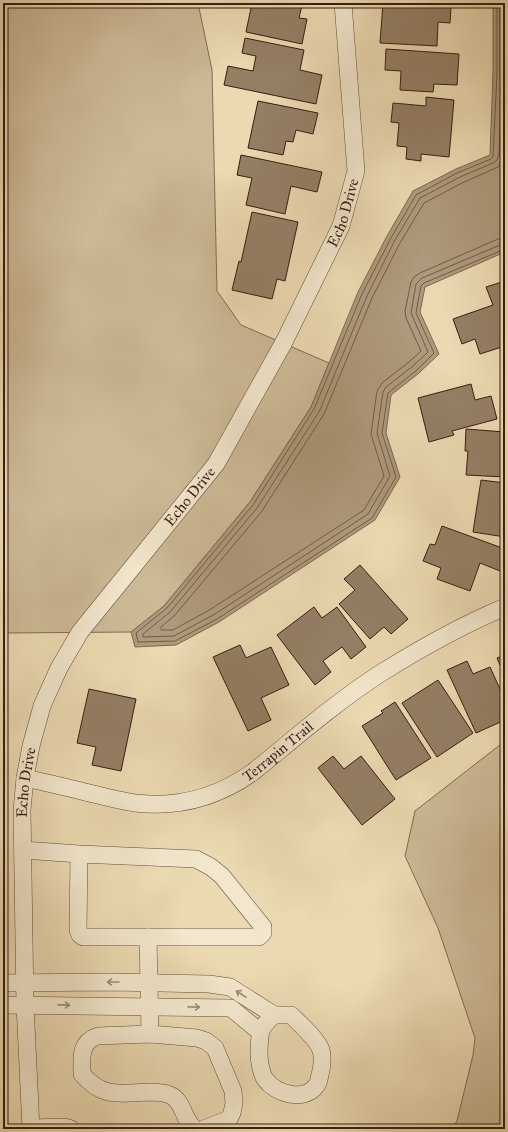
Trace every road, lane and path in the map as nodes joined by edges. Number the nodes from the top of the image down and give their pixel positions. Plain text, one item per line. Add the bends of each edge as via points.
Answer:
1 (343, 3) edge
2 (505, 606) edge
3 (25, 778) junction
4 (23, 850) junction
5 (79, 854) junction
6 (148, 937) junction
7 (3, 983) edge
8 (24, 983) junction
9 (149, 983) junction
10 (25, 1004) junction
11 (3, 1005) edge
12 (149, 1006) junction
13 (274, 1015) junction
14 (260, 1032) junction
15 (150, 1034) junction
16 (31, 1129) edge
17 (71, 1129) edge
18 (195, 1129) edge
19 (204, 1129) edge

1 - 3 street, Echo Drive via 356,171 341,226 284,342 216,464 85,626 59,668 42,706
2 - 3 street, Terrapin Trail via 380,673 243,779 197,800 159,805 134,803
3 - 4 street, Echo Drive via 22,810
4 - 5 street
4 - 8 street, Echo Drive
5 - 6 street via 80,935
5 - 6 street via 196,859 222,876 262,927 263,933 259,937
6 - 9 street
7 - 8 street
9 -> 8 street
8 - 10 street, Echo Drive
9 - 12 street
13 -> 9 street via 230,987
10 - 11 street
10 -> 12 street
10 - 16 street, Echo Drive
12 -> 14 street via 231,1008
12 - 15 street
13 - 14 street
13 - 14 street via 291,1015 309,1032 321,1050 322,1068 318,1085 310,1092 280,1093 265,1079 259,1060
15 - 18 street via 90,1038 82,1053 82,1074 95,1086 110,1093 162,1092 171,1095 176,1098 190,1126
15 - 19 street via 197,1038 215,1048 233,1091 234,1103 228,1119
16 - 17 street

